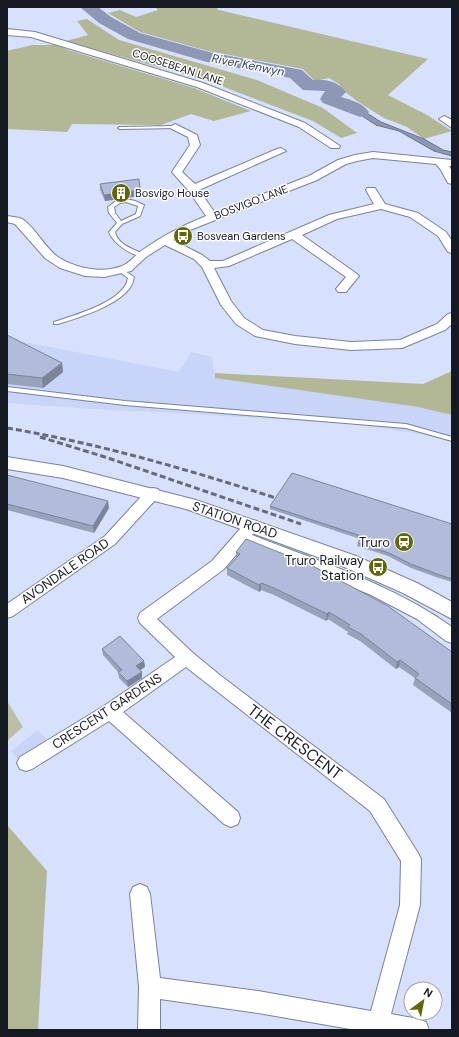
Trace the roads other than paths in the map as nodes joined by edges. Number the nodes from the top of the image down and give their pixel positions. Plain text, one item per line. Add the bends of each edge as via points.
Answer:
1 (7, 32) edge
2 (444, 119) dead end
3 (452, 125) edge
4 (176, 127) joint
5 (120, 128) dead end
6 (335, 146) junction
7 (281, 151) dead end
8 (355, 158) junction
9 (439, 162) junction
10 (452, 163) edge
11 (327, 169) junction
12 (452, 181) edge
13 (193, 189) junction
14 (371, 190) dead end
15 (381, 206) junction
16 (212, 217) junction
17 (7, 219) edge
18 (120, 223) junction
19 (293, 234) junction
20 (164, 240) junction
21 (452, 250) edge
22 (142, 255) junction
23 (208, 265) junction
24 (122, 271) junction
25 (342, 289) dead end
26 (452, 317) edge
27 (56, 324) dead end
28 (7, 389) edge
29 (452, 439) edge
30 (7, 463) edge
31 (153, 493) junction
32 (248, 531) junction
33 (7, 612) edge
34 (452, 612) edge
35 (452, 636) edge
36 (187, 658) junction
37 (110, 711) junction
38 (26, 763) dead end
39 (231, 818) dead end
40 (140, 894) dead end
41 (150, 987) junction
42 (379, 1026) edge
43 (149, 1030) edge
44 (418, 1030) edge

1 - 6 street, COOSEBEAN LANE via 32,34 200,85 302,125
2 - 3 street
4 - 5 lane
4 - 13 street via 192,135 194,146 177,172
6 - 8 street, COOSEBEAN LANE
6 - 11 street
7 - 13 street
8 - 9 street, BOSVIGO LANE via 373,155
8 - 11 street, BOSVIGO LANE
9 - 10 street, BOSVIGO LANE
9 - 12 street
11 - 16 street, BOSVIGO LANE via 313,178
13 - 16 street
14 - 15 street
15 - 19 street via 333,217
15 - 21 street via 414,215 442,234
16 - 20 street, BOSVIGO LANE
17 - 24 street via 19,222 49,256 64,266 85,272
18 - 18 lane via 138,215 141,205 130,201 114,204 111,207 112,213
18 - 22 lane via 112,232 113,237
19 - 23 street via 225,264
19 - 25 street via 353,276
20 - 22 street, BOSVIGO LANE
20 - 23 street via 198,257
22 - 24 street, BOSVIGO LANE
23 - 26 street via 225,302 240,321 259,333 351,346 402,344 441,327
24 - 27 lane via 131,277 132,281 120,295 90,311
28 - 29 lane via 125,403 406,426
30 - 31 street, STATION ROAD via 63,472
31 - 32 street, STATION ROAD
31 - 33 street, AVONDALE ROAD via 110,540
32 - 34 street, STATION ROAD via 349,561 410,588
32 - 35 street via 375,590 423,615
32 - 36 street, THE CRESCENT via 213,569 146,618
36 - 37 street, CRESCENT GARDENS
36 - 42 street, THE CRESCENT via 377,805 411,859 410,905
37 - 38 street, CRESCENT GARDENS
37 - 39 street
40 - 41 street
41 - 42 street
41 - 43 street
42 - 44 street

